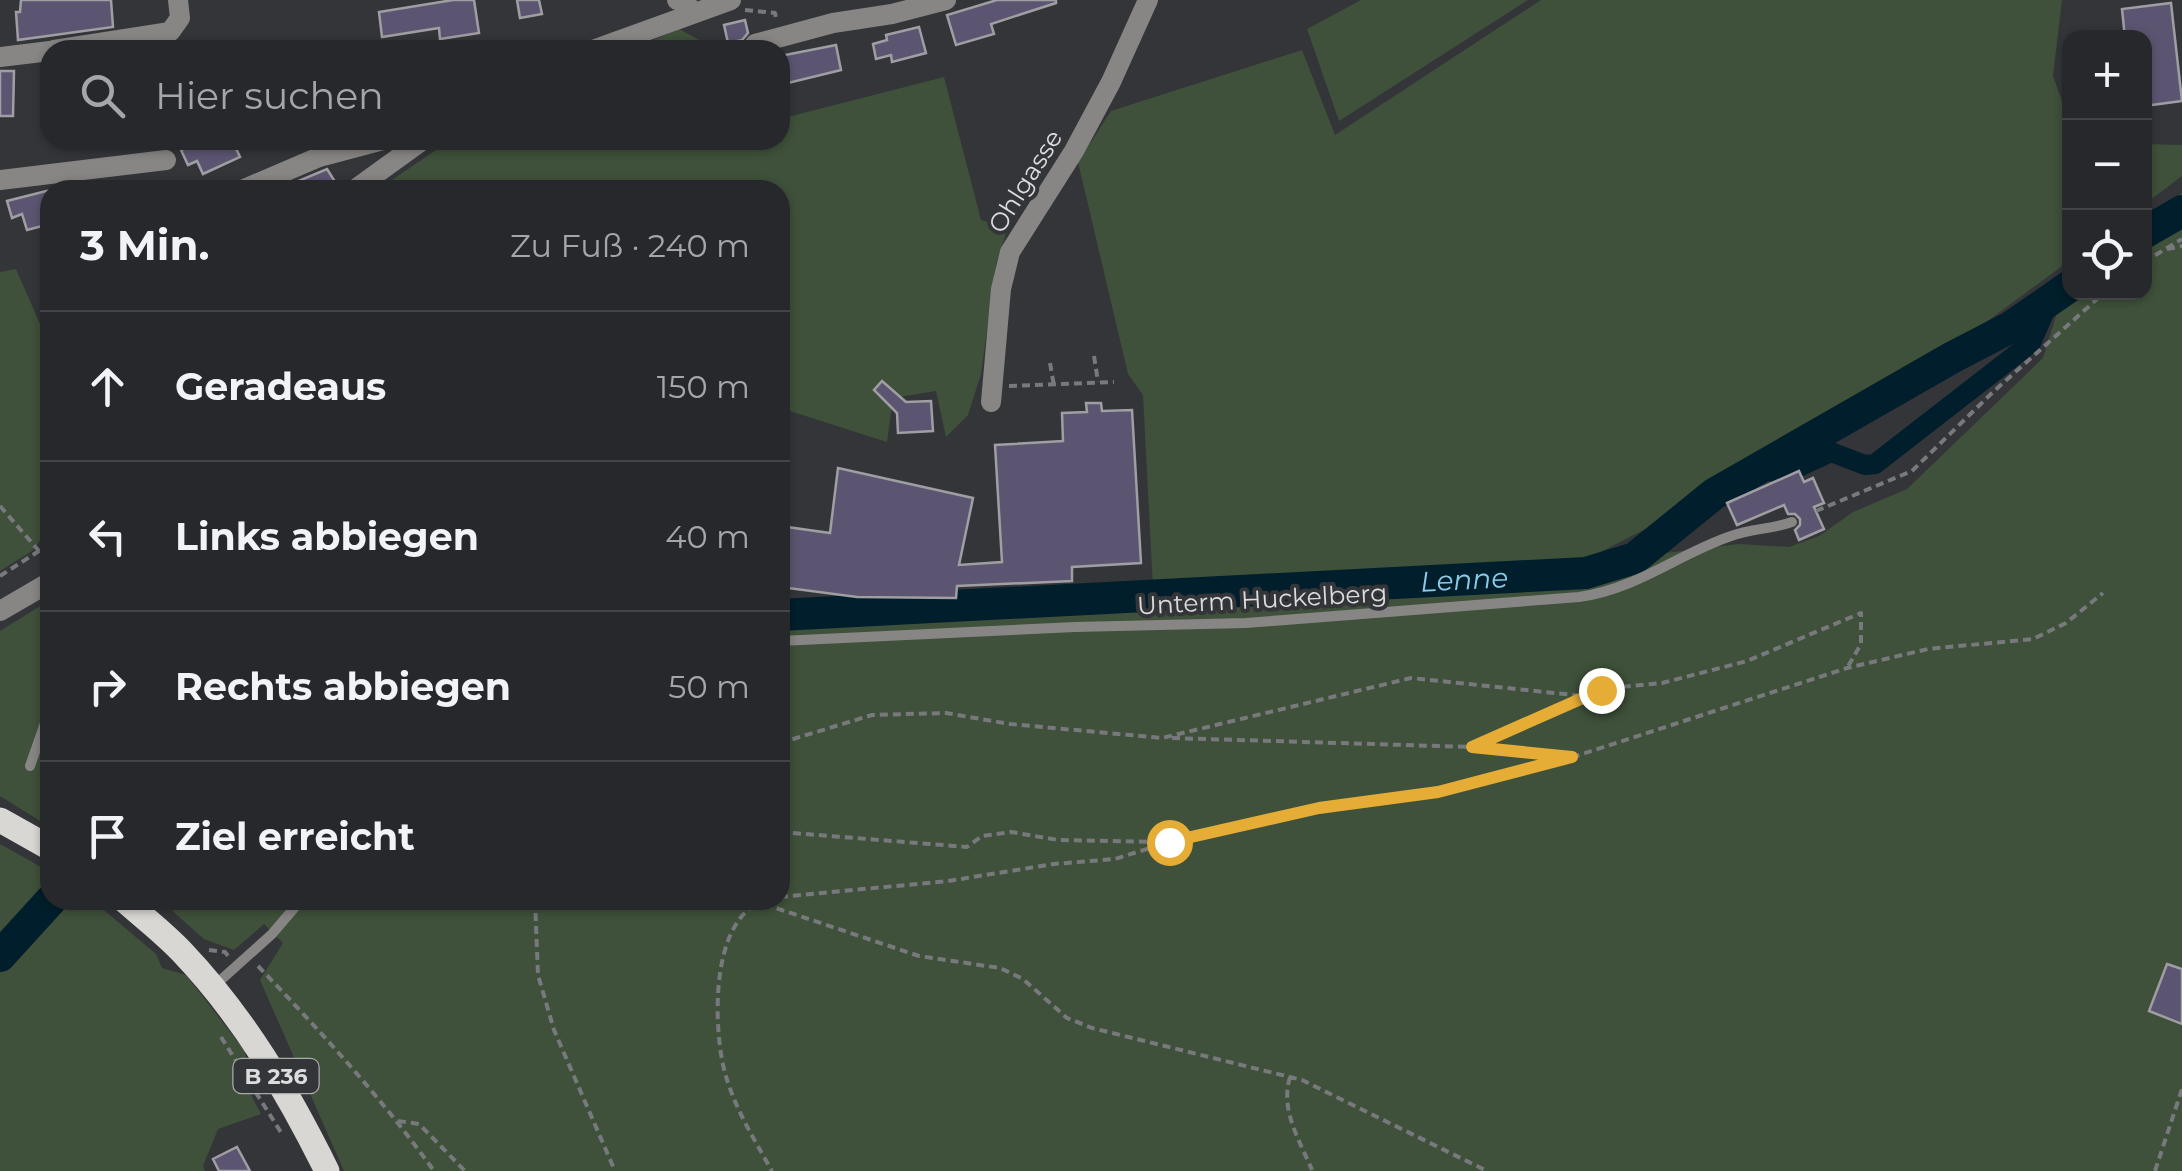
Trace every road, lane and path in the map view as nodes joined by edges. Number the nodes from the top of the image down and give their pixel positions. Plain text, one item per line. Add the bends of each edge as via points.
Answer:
1 (178, 0) edge
2 (946, 0) edge
3 (1148, 0) edge
4 (735, 3) edge
5 (684, 7) edge
6 (780, 38) junction
7 (118, 40) edge
8 (614, 40) edge
9 (771, 40) edge
10 (40, 52) edge
11 (0, 57) edge
12 (345, 150) edge
13 (408, 150) edge
14 (166, 160) dead end
15 (0, 180) edge
16 (265, 180) edge
17 (368, 180) edge
18 (2182, 242) edge
19 (2152, 257) edge
20 (2096, 300) edge
21 (1094, 356) dead end
22 (1050, 364) dead end
23 (1098, 382) junction
24 (1114, 382) dead end
25 (1054, 386) junction
26 (992, 394) joint
27 (0, 506) edge
28 (1816, 511) dead end
29 (1792, 522) dead end
30 (40, 551) joint
31 (0, 576) edge
32 (40, 588) edge
33 (2103, 593) dead end
34 (0, 611) edge
35 (790, 641) edge
36 (1847, 668) junction
37 (1584, 696) junction
38 (40, 738) edge
39 (1162, 738) junction
40 (790, 740) edge
41 (1472, 747) junction
42 (1572, 757) junction
43 (30, 766) dead end
44 (0, 820) edge
45 (790, 833) edge
46 (40, 842) edge
47 (1169, 842) junction
48 (790, 896) edge
49 (135, 910) edge
50 (292, 910) edge
51 (535, 910) edge
52 (747, 910) edge
53 (781, 910) edge
54 (248, 956) junction
55 (213, 987) junction
56 (215, 1027) dead end
57 (1290, 1076) junction
58 (2182, 1088) edge
59 (398, 1122) junction
60 (274, 1126) dead end
61 (1312, 1170) edge
62 (328, 1171) edge
63 (434, 1171) edge
64 (464, 1171) edge
65 (614, 1171) edge
66 (772, 1171) edge
67 (1487, 1171) edge
68 (2155, 1171) edge

1 - 7 street via 180,18 170,32
2 - 6 street
3 - 26 street, Ohlgasse via 1074,151 1010,252
4 - 5 street
4 - 6 path via 750,12 775,13
5 - 8 street
6 - 9 street
10 - 11 street
12 - 16 street
13 - 17 street
14 - 15 street
18 - 19 path
20 - 28 path via 1912,471
21 - 23 path
22 - 25 path
23 - 24 path
23 - 25 path
25 - 26 path
27 - 30 path
29 - 35 lane, Unterm Huckelberg via 1736,534 1636,583 1580,597 1246,624
30 - 31 path
32 - 34 street
33 - 36 path via 2066,623 2033,638 1928,649
36 - 37 path via 1861,644 1861,612 1748,661
36 - 42 path
37 - 39 path via 1412,678
37 - 41 path
38 - 43 lane
39 - 40 path via 946,713 872,716
39 - 41 path
41 - 42 path
42 - 47 path via 1438,792 1319,808
44 - 46 main road
45 - 47 path via 968,847 982,836 1011,832 1058,840
47 - 48 path via 1116,858
49 - 55 main road, B 236
50 - 54 lane
51 - 65 path via 538,975 554,1030
52 - 66 path via 723,955 718,1040 740,1116
53 - 57 path via 919,956 1000,968 1067,1018 1092,1028
54 - 55 lane
54 - 59 path
55 - 62 main road, B 236 via 272,1070
56 - 60 path
57 - 61 path via 1288,1115
57 - 67 path
58 - 68 path
59 - 63 path
59 - 64 path via 419,1124

